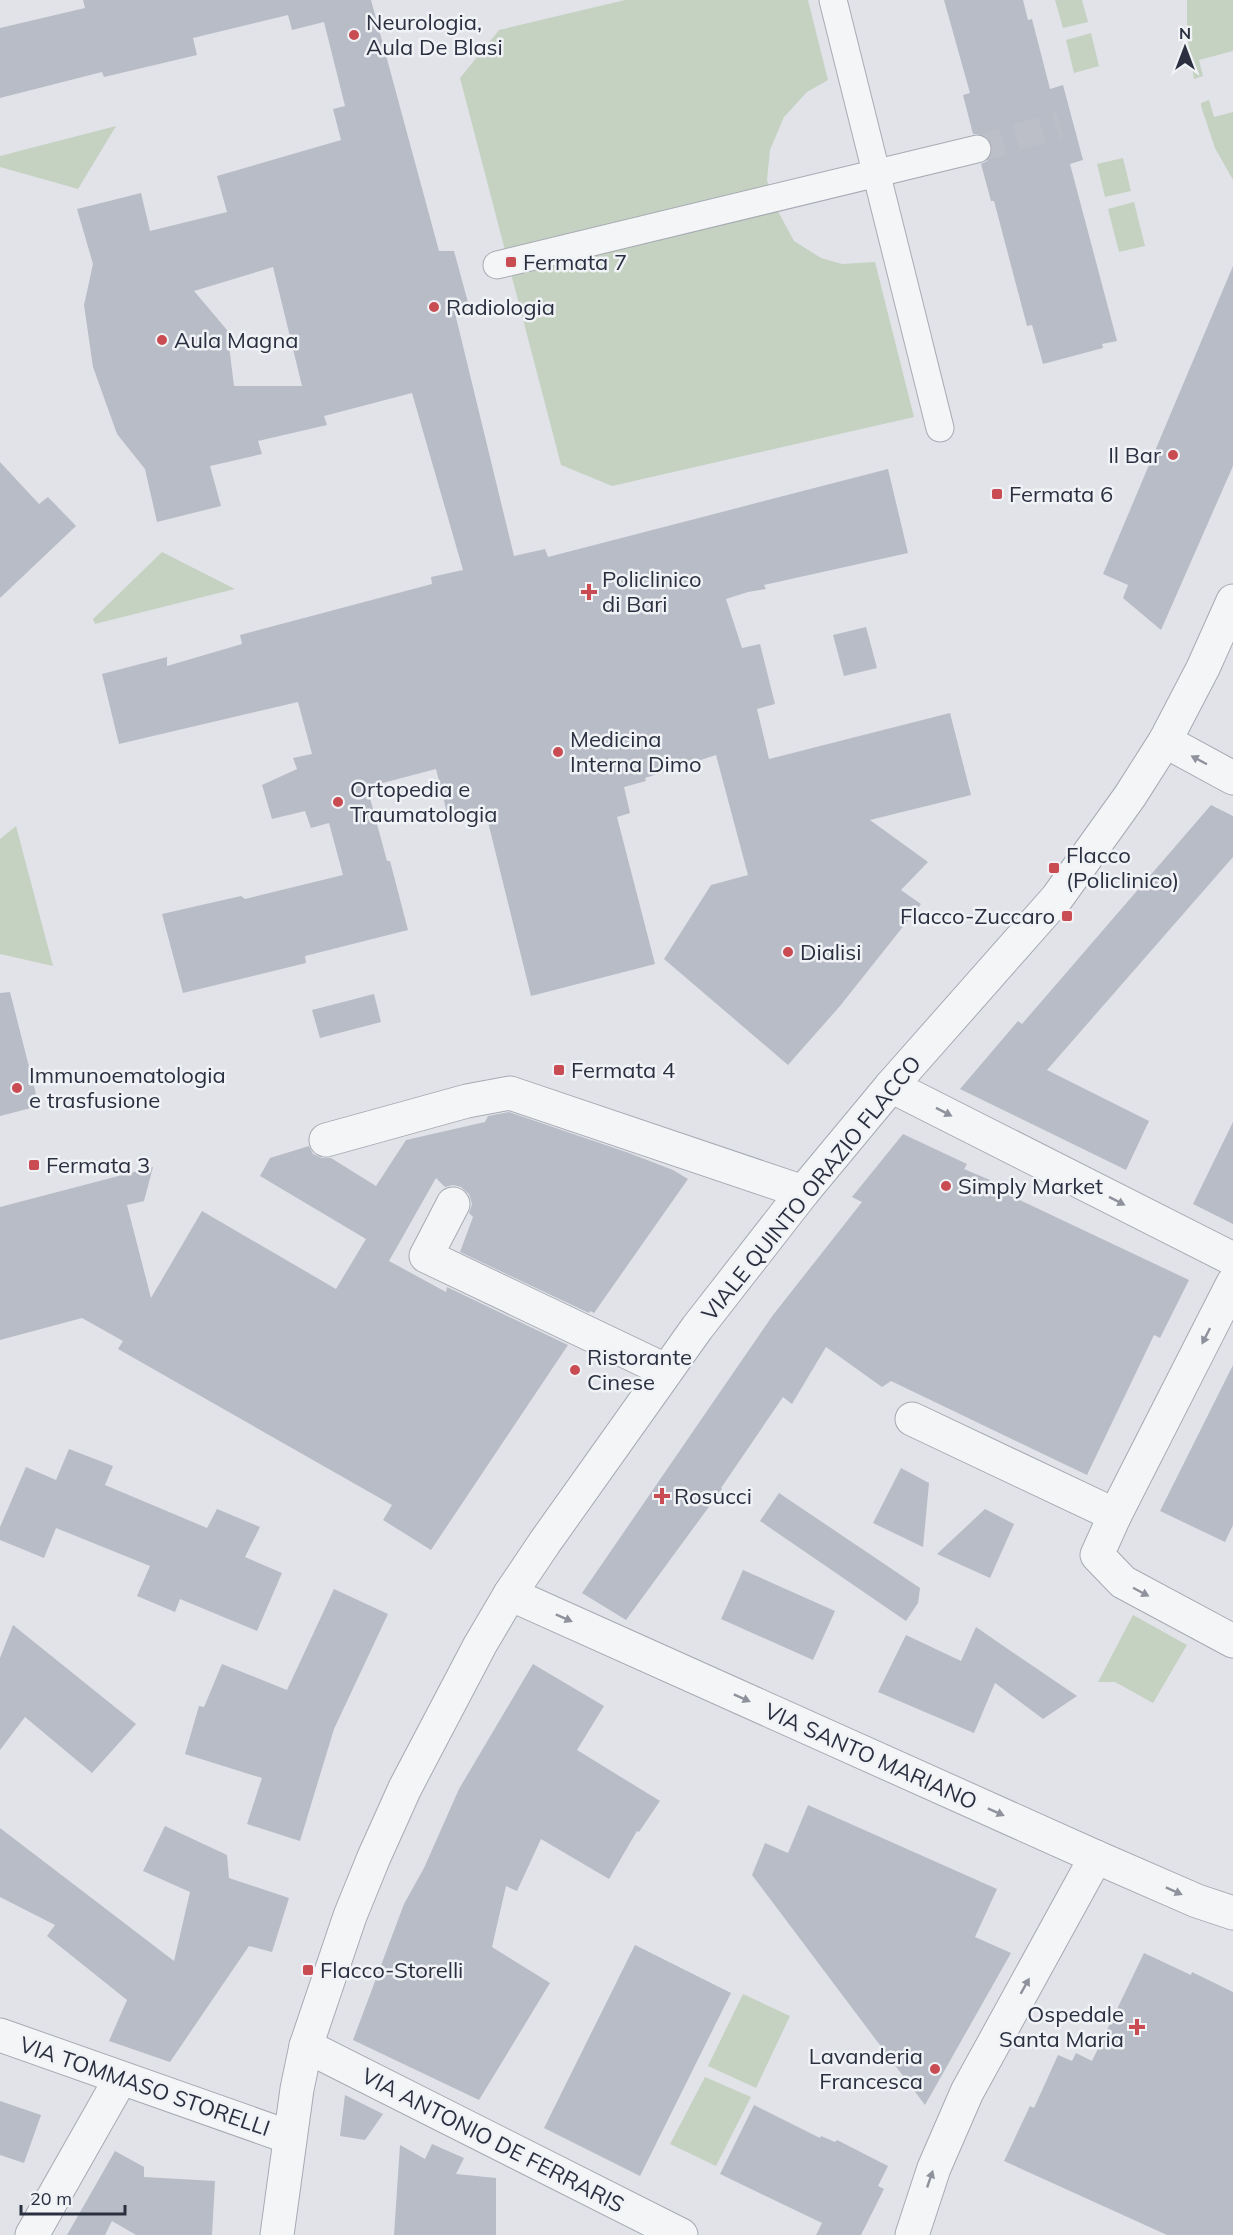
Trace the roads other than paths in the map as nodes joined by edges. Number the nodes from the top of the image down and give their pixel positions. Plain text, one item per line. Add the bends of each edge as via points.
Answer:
1 (833, 0) edge
2 (977, 149) tunnel mouth
3 (876, 174) junction
4 (497, 265) dead end
5 (940, 428) dead end
6 (1233, 601) edge
7 (1166, 741) junction
8 (1233, 778) edge
9 (891, 1086) junction
10 (326, 1140) dead end
11 (803, 1192) junction
12 (453, 1204) dead end
13 (1233, 1259) edge
14 (1233, 1283) edge
15 (665, 1370) junction
16 (912, 1419) dead end
17 (1115, 1515) junction
18 (510, 1594) junction
19 (1233, 1641) edge
20 (1096, 1857) junction
21 (1233, 1913) edge
22 (0, 2035) edge
23 (306, 2046) junction
24 (121, 2078) junction
25 (289, 2137) junction
26 (32, 2235) edge
27 (277, 2235) edge
28 (681, 2235) edge
29 (912, 2235) edge

1 - 3 street
2 - 3 street
3 - 4 street
3 - 5 street
6 - 7 street, VIALE QUINTO ORAZIO FLACCO
8 -> 7 street
7 - 9 street, VIALE QUINTO ORAZIO FLACCO via 1057,898
9 - 11 street, VIALE QUINTO ORAZIO FLACCO
9 -> 13 street
10 - 11 street via 510,1093
11 - 15 street, VIALE QUINTO ORAZIO FLACCO
12 - 15 street via 426,1256
14 -> 17 street
15 - 18 street, VIALE QUINTO ORAZIO FLACCO
16 - 17 street
17 -> 19 street via 1097,1555 1123,1582
18 -> 20 street, VIA SANTO MARIANO
18 - 23 street, VIALE QUINTO ORAZIO FLACCO via 422,1753 382,1837 350,1916
20 -> 21 street, VIA SANTO MARIANO
29 -> 20 street via 934,2168 967,2092
22 - 24 street, VIA TOMMASO STORELLI
23 - 25 street, VIALE QUINTO ORAZIO FLACCO
23 - 28 street, VIA ANTONIO DE FERRARIS
24 - 25 street, VIA TOMMASO STORELLI
24 - 26 street
25 - 27 street, VIALE QUINTO ORAZIO FLACCO

